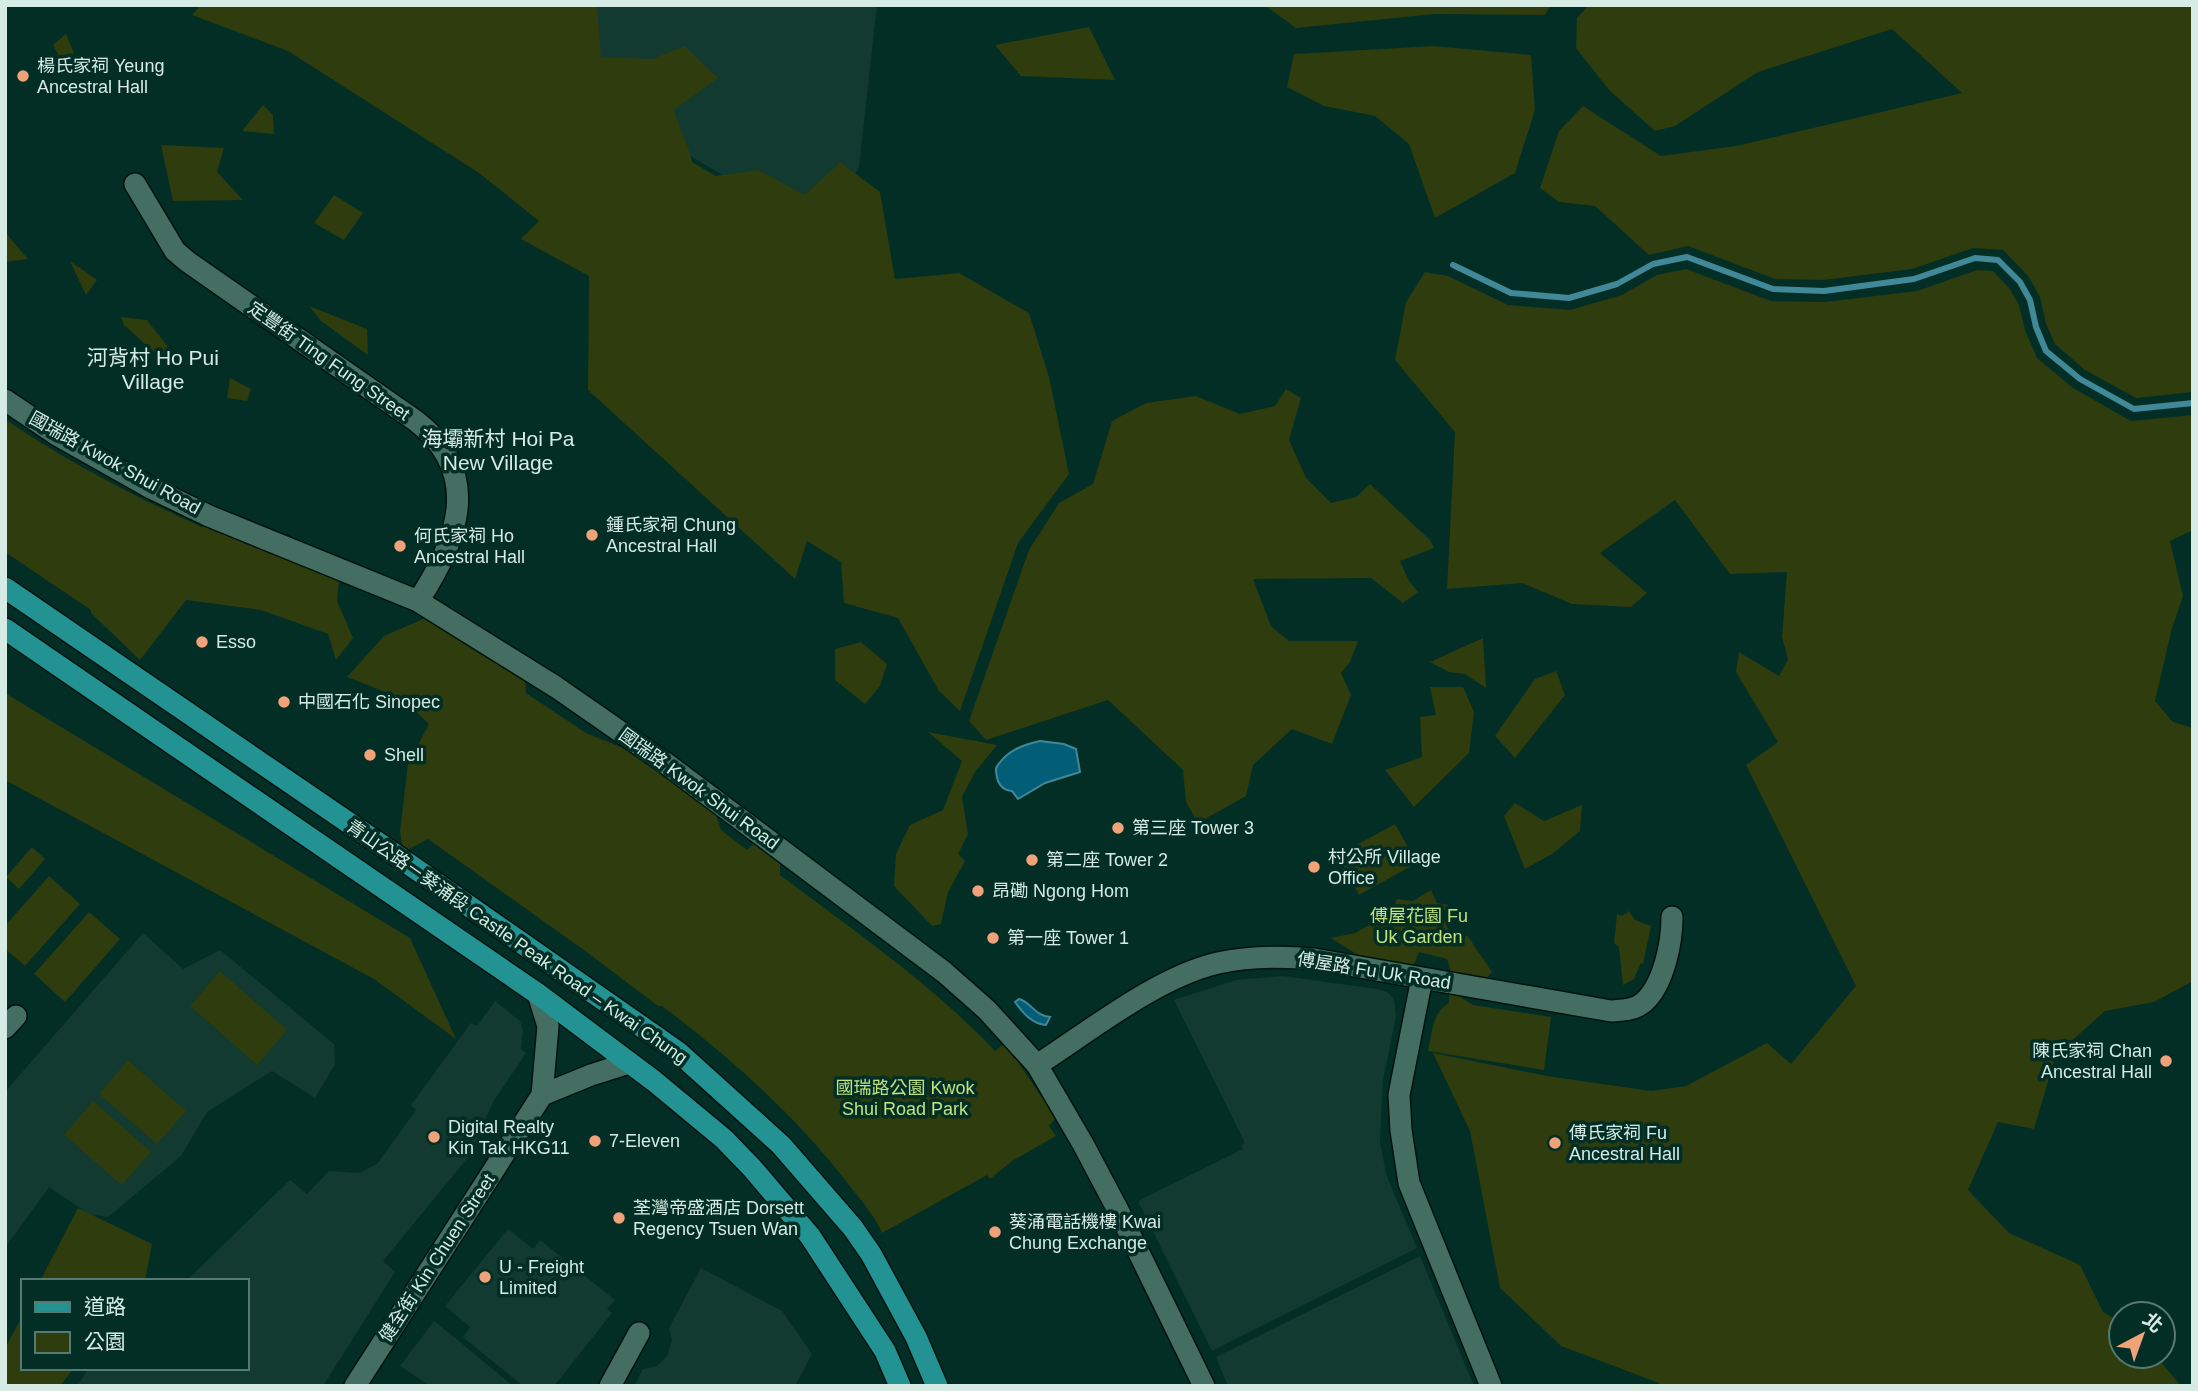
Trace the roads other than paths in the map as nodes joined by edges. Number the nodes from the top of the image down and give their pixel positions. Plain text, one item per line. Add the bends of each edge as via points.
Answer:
1 (135, 184) dead end
2 (5, 400) edge
3 (5, 588) edge
4 (418, 601) junction
5 (5, 629) edge
6 (1672, 917) dead end
7 (1422, 978) junction
8 (538, 994) junction
9 (629, 1063) junction
10 (1037, 1065) junction
11 (542, 1095) junction
12 (639, 1333) dead end
13 (355, 1386) edge
14 (610, 1386) edge
15 (900, 1386) edge
16 (937, 1386) edge
17 (1203, 1386) edge
18 (1492, 1386) edge

1 - 4 street, 定豐街 Ting Fung Street via 175,251 416,421 440,446 458,484 458,509 435,575
2 - 4 street, 國瑞路 Kwok Shui Road via 151,488
3 - 16 main road, 青山公路－葵涌段 Castle Peak Road – Kwai Chung via 678,1052 781,1145 853,1228 916,1337
4 - 10 street, 國瑞路 Kwok Shui Road via 556,687 725,807 944,972 987,1010
5 - 8 main road, 青山公路－葵涌段 Castle Peak Road – Kwai Chung
6 - 7 street, 傅屋路 Fu Uk Road via 1662,971 1644,1002 1628,1010
7 - 10 street, 傅屋路 Fu Uk Road via 1281,956 1216,963 1157,988
7 - 18 street via 1399,1095 1409,1183
8 - 9 main road, 青山公路－葵涌段 Castle Peak Road – Kwai Chung
8 - 11 street, 健全街 Kin Chuen Street via 548,1026
9 - 11 street
9 - 15 main road, 青山公路－葵涌段 Castle Peak Road – Kwai Chung via 724,1139 810,1236 885,1350
10 - 17 street, 國瑞路 Kwok Shui Road via 1119,1212
11 - 13 street, 健全街 Kin Chuen Street
12 - 14 street

